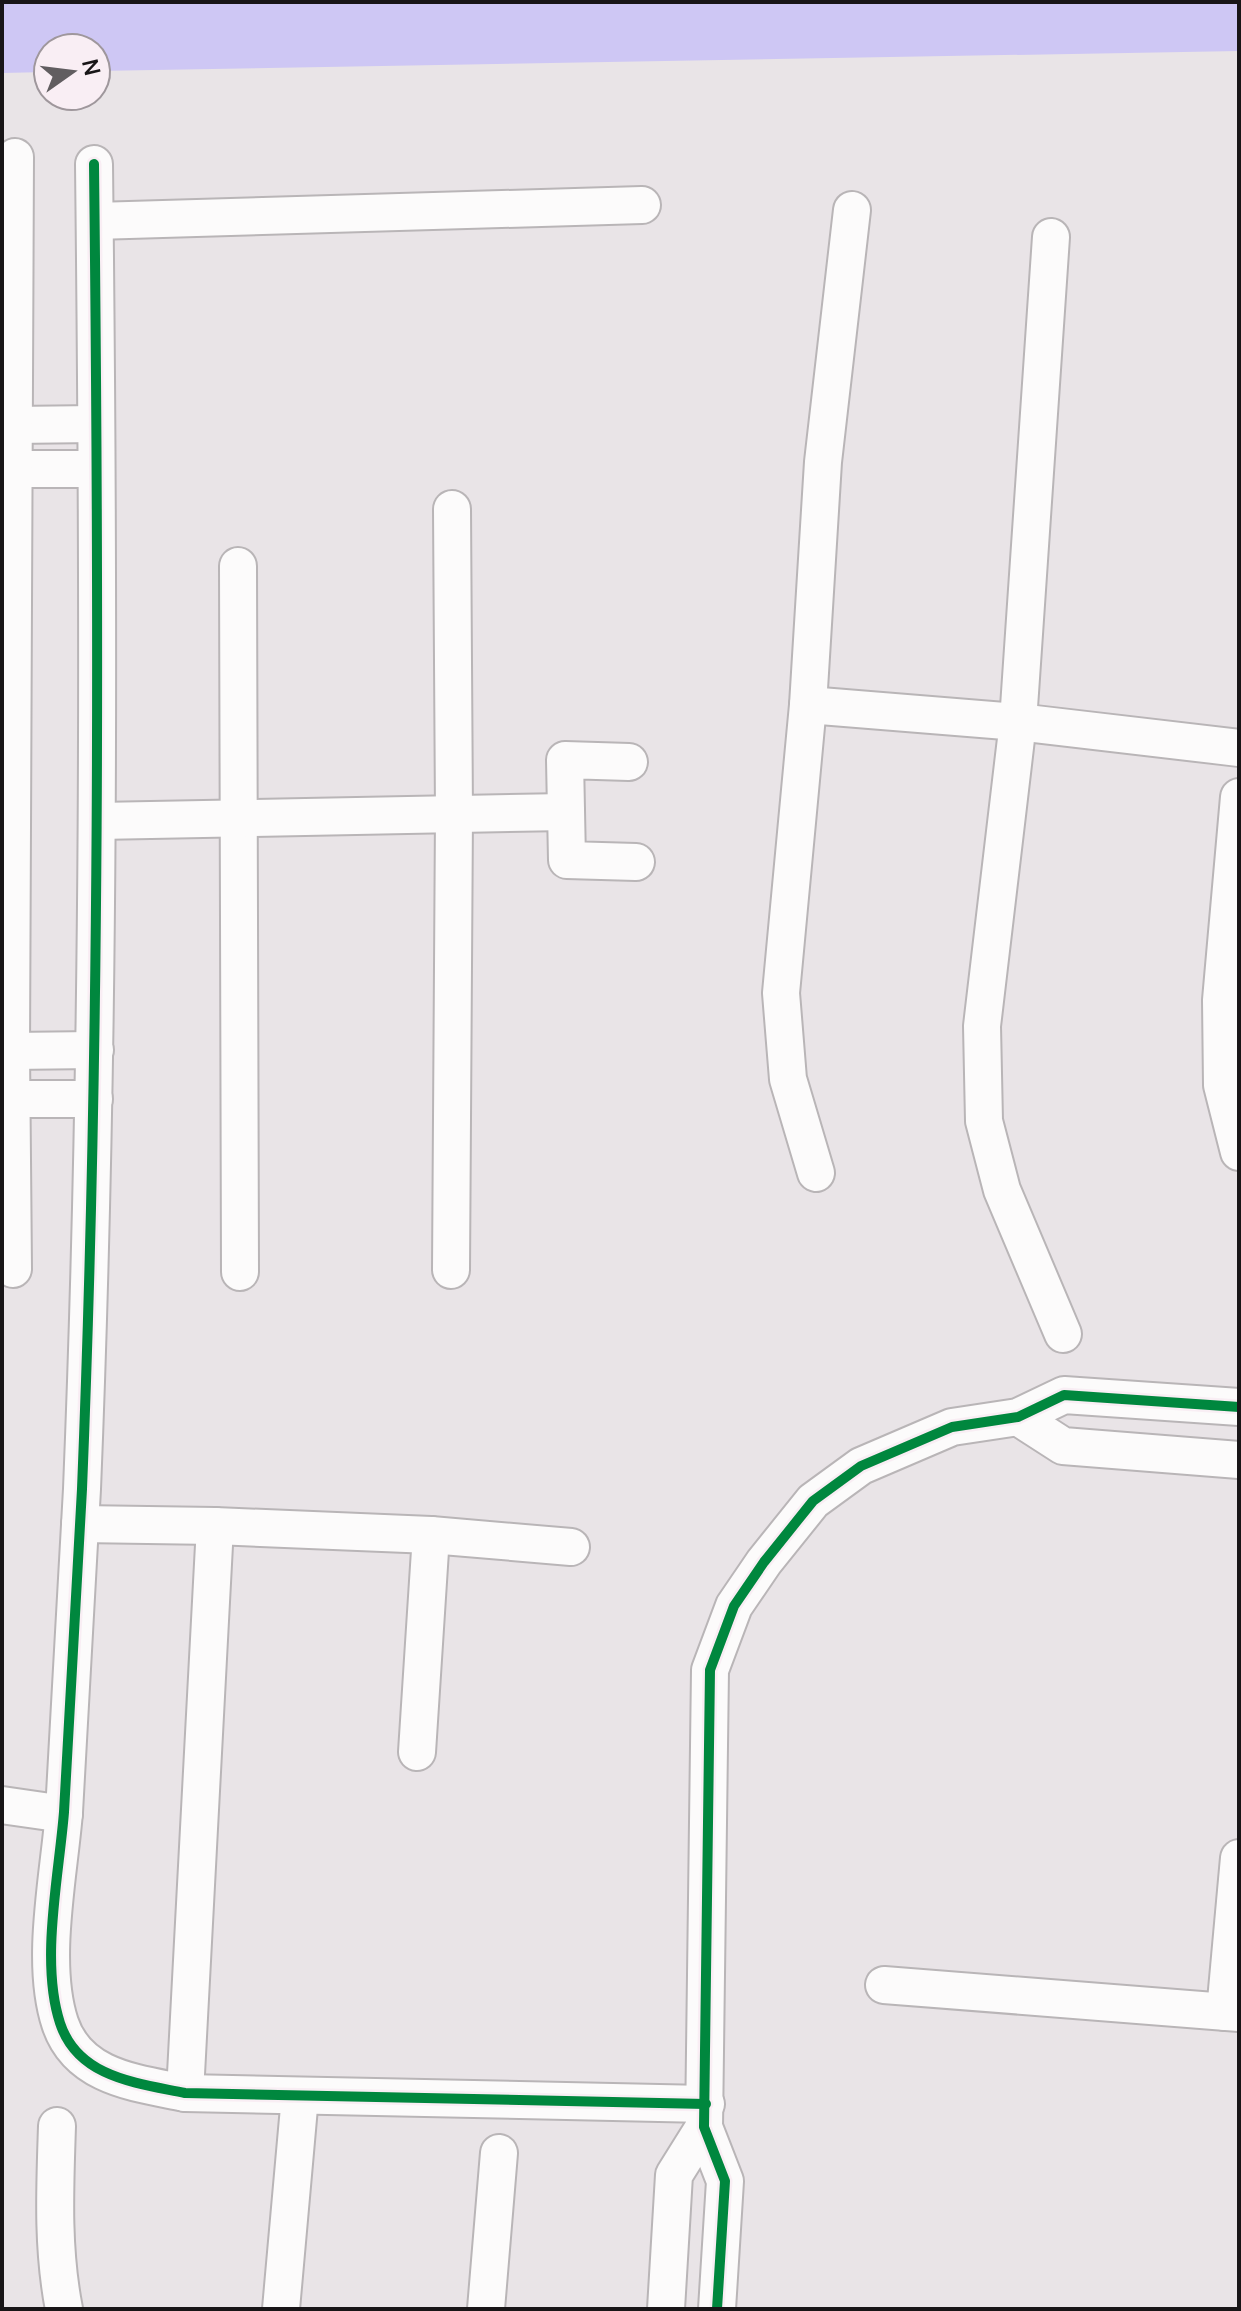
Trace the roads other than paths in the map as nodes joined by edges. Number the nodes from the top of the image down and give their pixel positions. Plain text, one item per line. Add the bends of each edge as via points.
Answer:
1 (15, 157) dead end
2 (94, 164) dead end
3 (642, 205) dead end
4 (852, 210) dead end
5 (95, 221) junction
6 (1051, 237) dead end
7 (96, 424) junction
8 (13, 425) junction
9 (14, 469) junction
10 (96, 469) junction
11 (452, 509) dead end
12 (238, 566) dead end
13 (808, 705) junction
14 (1018, 722) junction
15 (1239, 748) edge
16 (629, 762) dead end
17 (1239, 797) edge
18 (566, 812) junction
19 (454, 814) junction
20 (239, 817) junction
21 (98, 821) junction
22 (636, 862) dead end
23 (95, 1050) junction
24 (11, 1051) junction
25 (11, 1099) junction
26 (94, 1099) junction
27 (1239, 1152) edge
28 (816, 1173) dead end
29 (13, 1269) dead end
30 (451, 1270) dead end
31 (240, 1272) dead end
32 (1063, 1334) dead end
33 (1239, 1407) edge
34 (1018, 1417) junction
35 (1239, 1460) edge
36 (80, 1524) junction
37 (215, 1526) junction
38 (431, 1535) junction
39 (571, 1547) dead end
40 (417, 1752) dead end
41 (2, 1805) edge
42 (64, 1814) junction
43 (1239, 1858) edge
44 (884, 1985) dead end
45 (1232, 2012) edge
46 (185, 2093) junction
47 (300, 2096) junction
48 (705, 2116) junction
49 (57, 2126) dead end
50 (499, 2153) dead end
51 (64, 2309) edge
52 (281, 2309) edge
53 (486, 2309) edge
54 (666, 2309) edge
55 (717, 2309) edge

1 - 8 street
2 - 5 street
3 - 5 street
4 - 13 street via 823,462
5 - 7 street
6 - 14 street
7 - 8 street
7 - 10 street
8 - 9 street
9 - 10 street
9 - 24 street
10 - 21 street
11 - 19 street
12 - 20 street
13 - 14 street
13 - 28 street via 781,993 788,1079
14 - 15 street
14 - 32 street via 982,1026 984,1121 1002,1190
16 - 18 street via 565,760
17 - 27 street via 1221,1000 1222,1085
18 - 19 street
18 - 22 street via 567,860
19 - 20 street
19 - 30 street
20 - 21 street
20 - 31 street
21 - 23 street
23 - 24 street
23 - 26 street
24 - 25 street
25 - 26 street
25 - 29 street
26 - 36 street
33 - 34 street via 1064,1395
34 - 35 street via 1063,1446
34 - 48 street via 952,1427 861,1466 813,1501 734,1606 710,1670
36 - 37 street
36 - 42 street
37 - 38 street
37 - 46 street
38 - 39 street
38 - 40 street
41 - 42 street
42 - 46 street via 51,1958 61,2027 76,2049 107,2075
43 - 45 street
44 - 45 street
46 - 47 street
47 - 48 street
47 - 52 street
48 - 54 street via 674,2175
48 - 55 street via 725,2181
49 - 51 street via 54,2229
50 - 53 street

